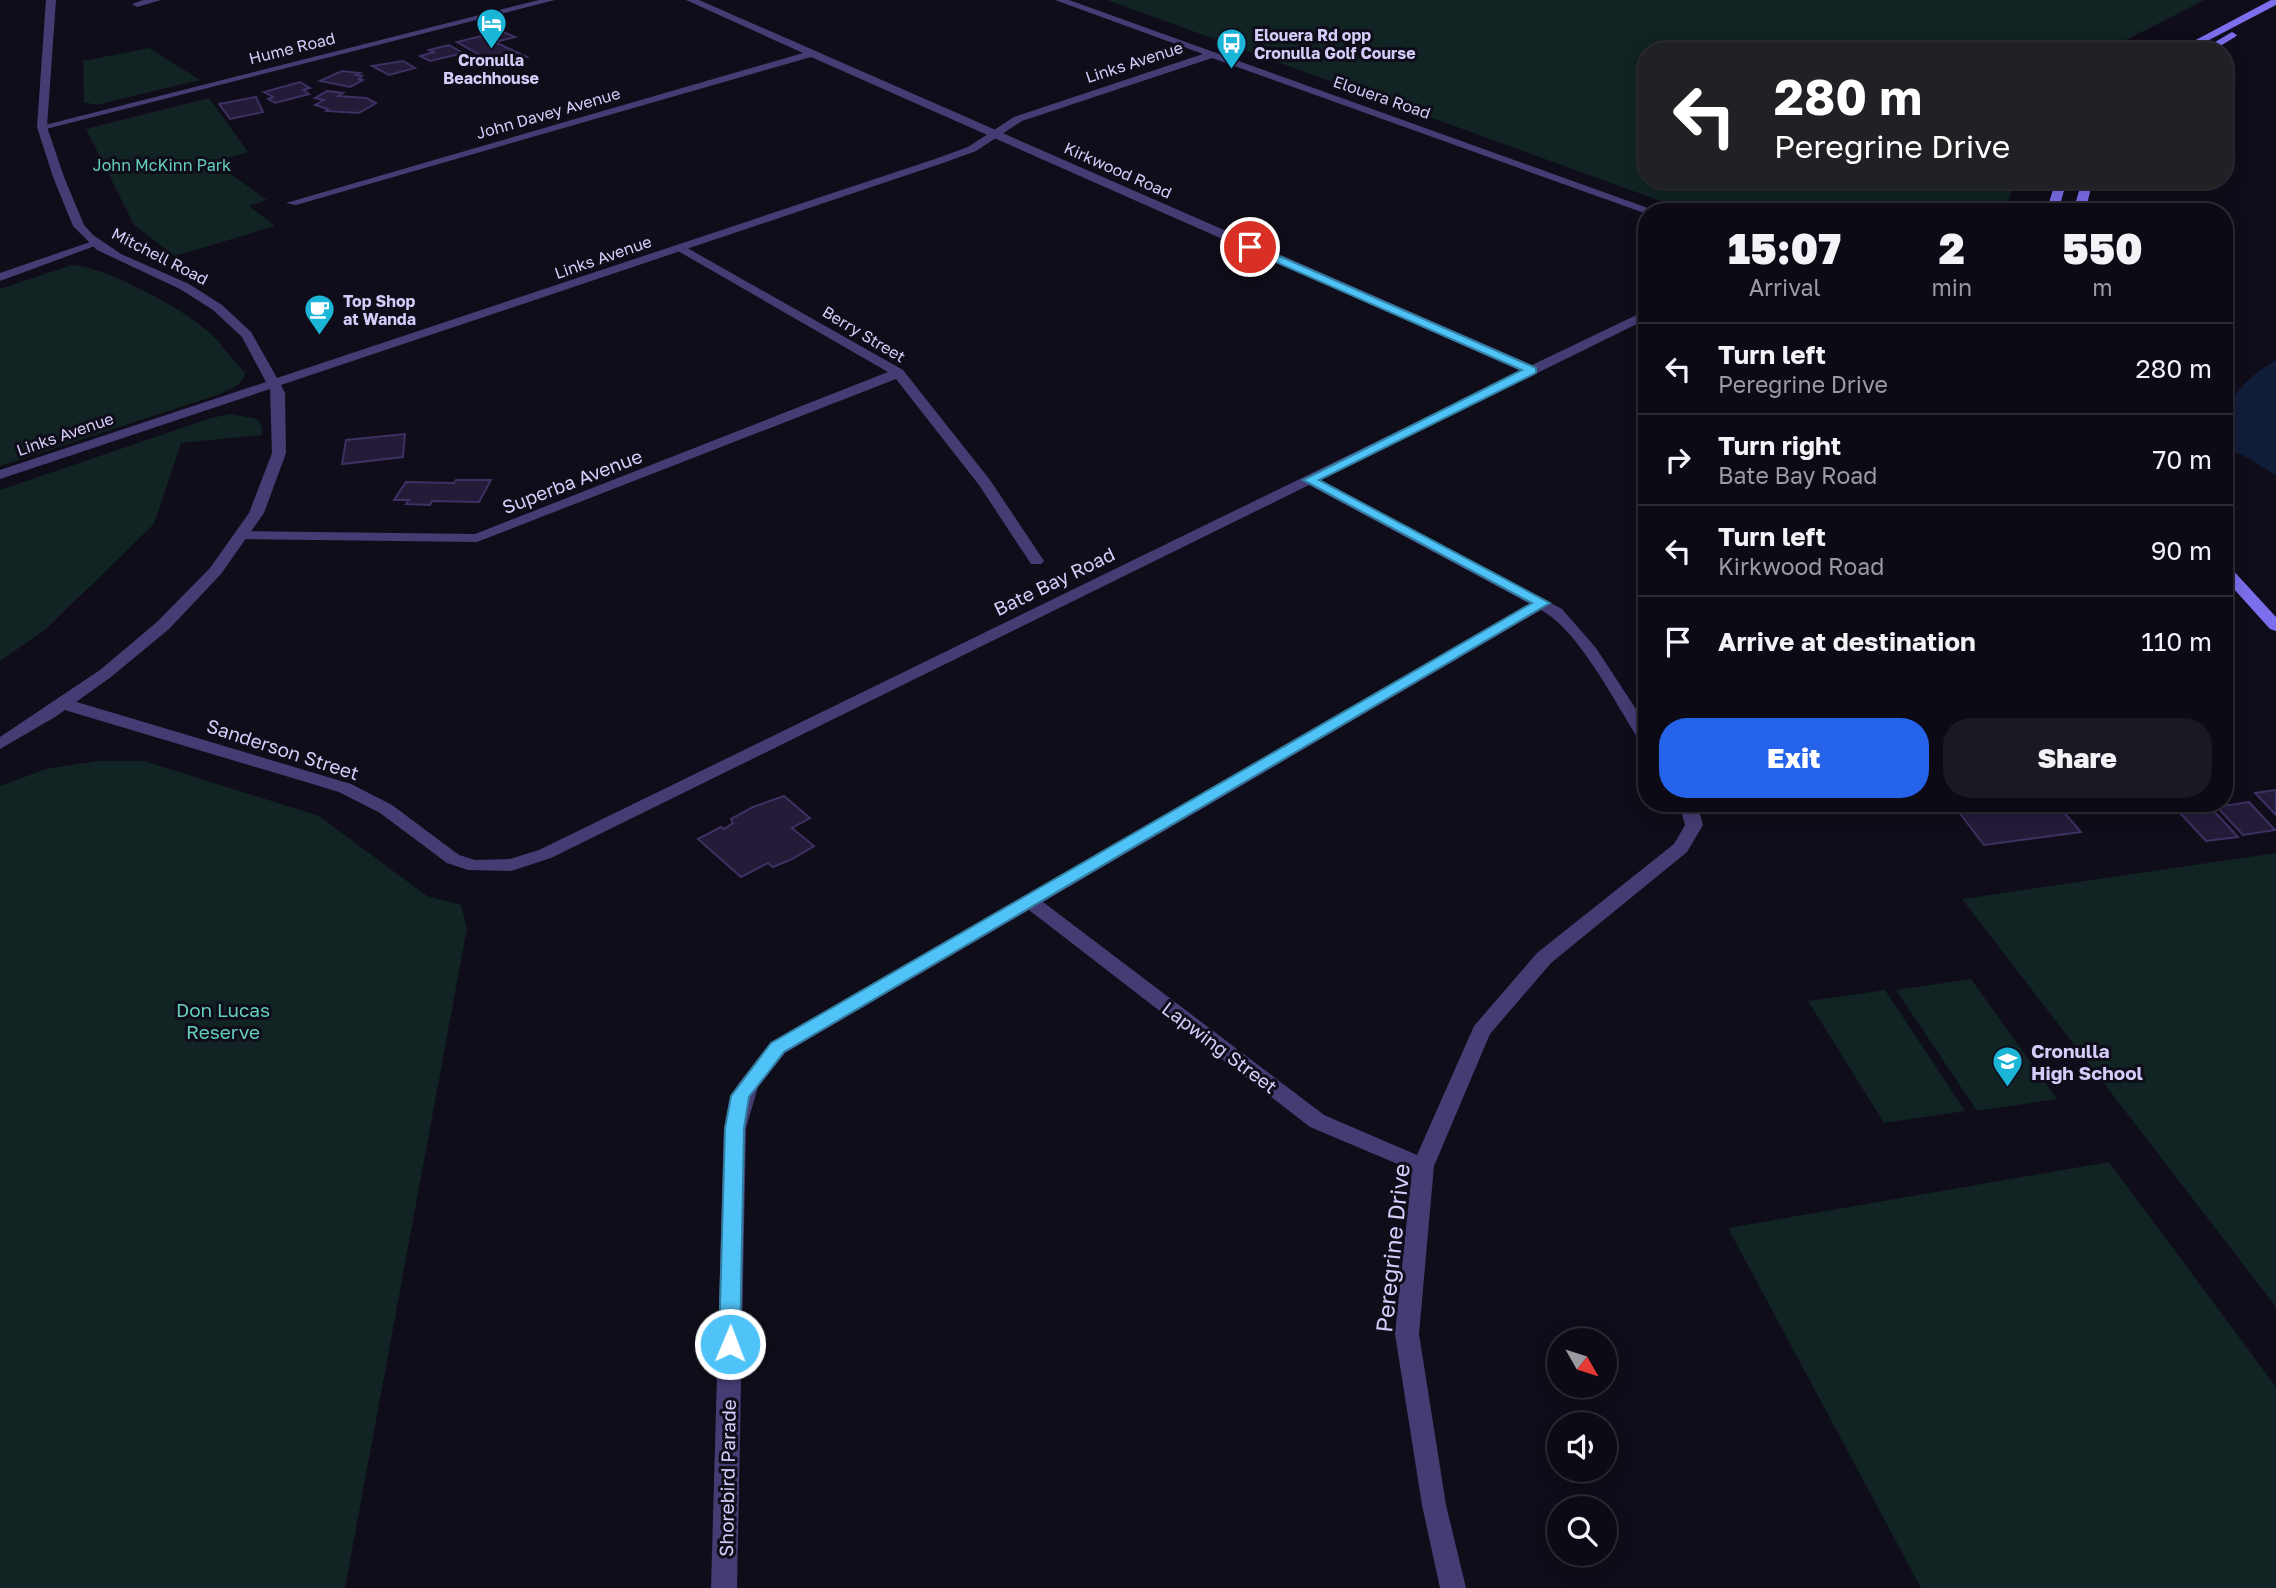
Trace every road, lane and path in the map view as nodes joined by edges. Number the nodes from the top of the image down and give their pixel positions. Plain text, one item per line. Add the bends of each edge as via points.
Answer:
1 (51, 0) edge
2 (156, 0) edge
3 (550, 0) edge
4 (691, 0) edge
5 (1059, 0) edge
6 (2276, 1) edge
7 (137, 4) dead end
8 (2276, 12) edge
9 (2197, 42) edge
10 (2221, 42) edge
11 (813, 53) junction
12 (1210, 55) junction
13 (42, 127) junction
14 (993, 134) junction
15 (292, 203) dead end
16 (1638, 207) edge
17 (97, 243) junction
18 (682, 248) junction
19 (0, 277) edge
20 (1638, 318) edge
21 (1531, 370) junction
22 (898, 373) junction
23 (276, 383) junction
24 (0, 475) edge
25 (1309, 480) junction
26 (244, 535) junction
27 (1036, 561) dead end
28 (2233, 579) edge
29 (1543, 603) junction
30 (2276, 626) edge
31 (64, 704) junction
32 (1638, 725) edge
33 (0, 744) edge
34 (1690, 812) edge
35 (474, 866) joint
36 (1032, 903) junction
37 (1423, 1166) junction
38 (724, 1588) edge
39 (1453, 1588) edge

1 - 13 street, Mitchell Road
2 - 7 street
3 - 13 street, Hume Road
4 - 11 street, Kirkwood Road
5 - 12 street, Elouera Road
6 - 9 main road
8 - 10 main road
11 - 14 street, Kirkwood Road
11 - 15 street, John Davey Avenue
12 - 14 street, Links Avenue via 1018,119
12 - 16 street, Elouera Road
13 - 17 street, Mitchell Road via 76,219
14 - 18 street, Links Avenue via 960,154
14 - 21 street, Kirkwood Road
17 - 19 street
17 - 23 street, Mitchell Road via 199,294 225,313 247,335
18 - 22 street, Berry Street
18 - 23 street, Links Avenue
20 - 21 street, Bate Bay Road
21 - 25 street, Bate Bay Road
22 - 26 street, Superba Avenue via 477,538
22 - 27 street, Berry Street via 985,483
23 - 24 street, Links Avenue
23 - 26 street, Mitchell Road via 283,410 278,465
25 - 29 street
25 - 35 street, Bate Bay Road via 545,854 511,865
26 - 31 street, Mitchell Road via 176,611
28 - 30 main road
29 - 32 street via 1590,651
29 - 36 street, Shorebird Parade
31 - 33 street, Mitchell Road
31 - 35 street, Sanderson Street via 345,788 386,808 453,859
34 - 37 street, Peregrine Drive via 1694,825 1681,848 1544,958 1481,1031
36 - 37 street, Lapwing Street via 1317,1121
36 - 38 street, Shorebird Parade via 778,1048 740,1096 734,1128
37 - 39 street, Peregrine Drive via 1408,1334 1434,1505

